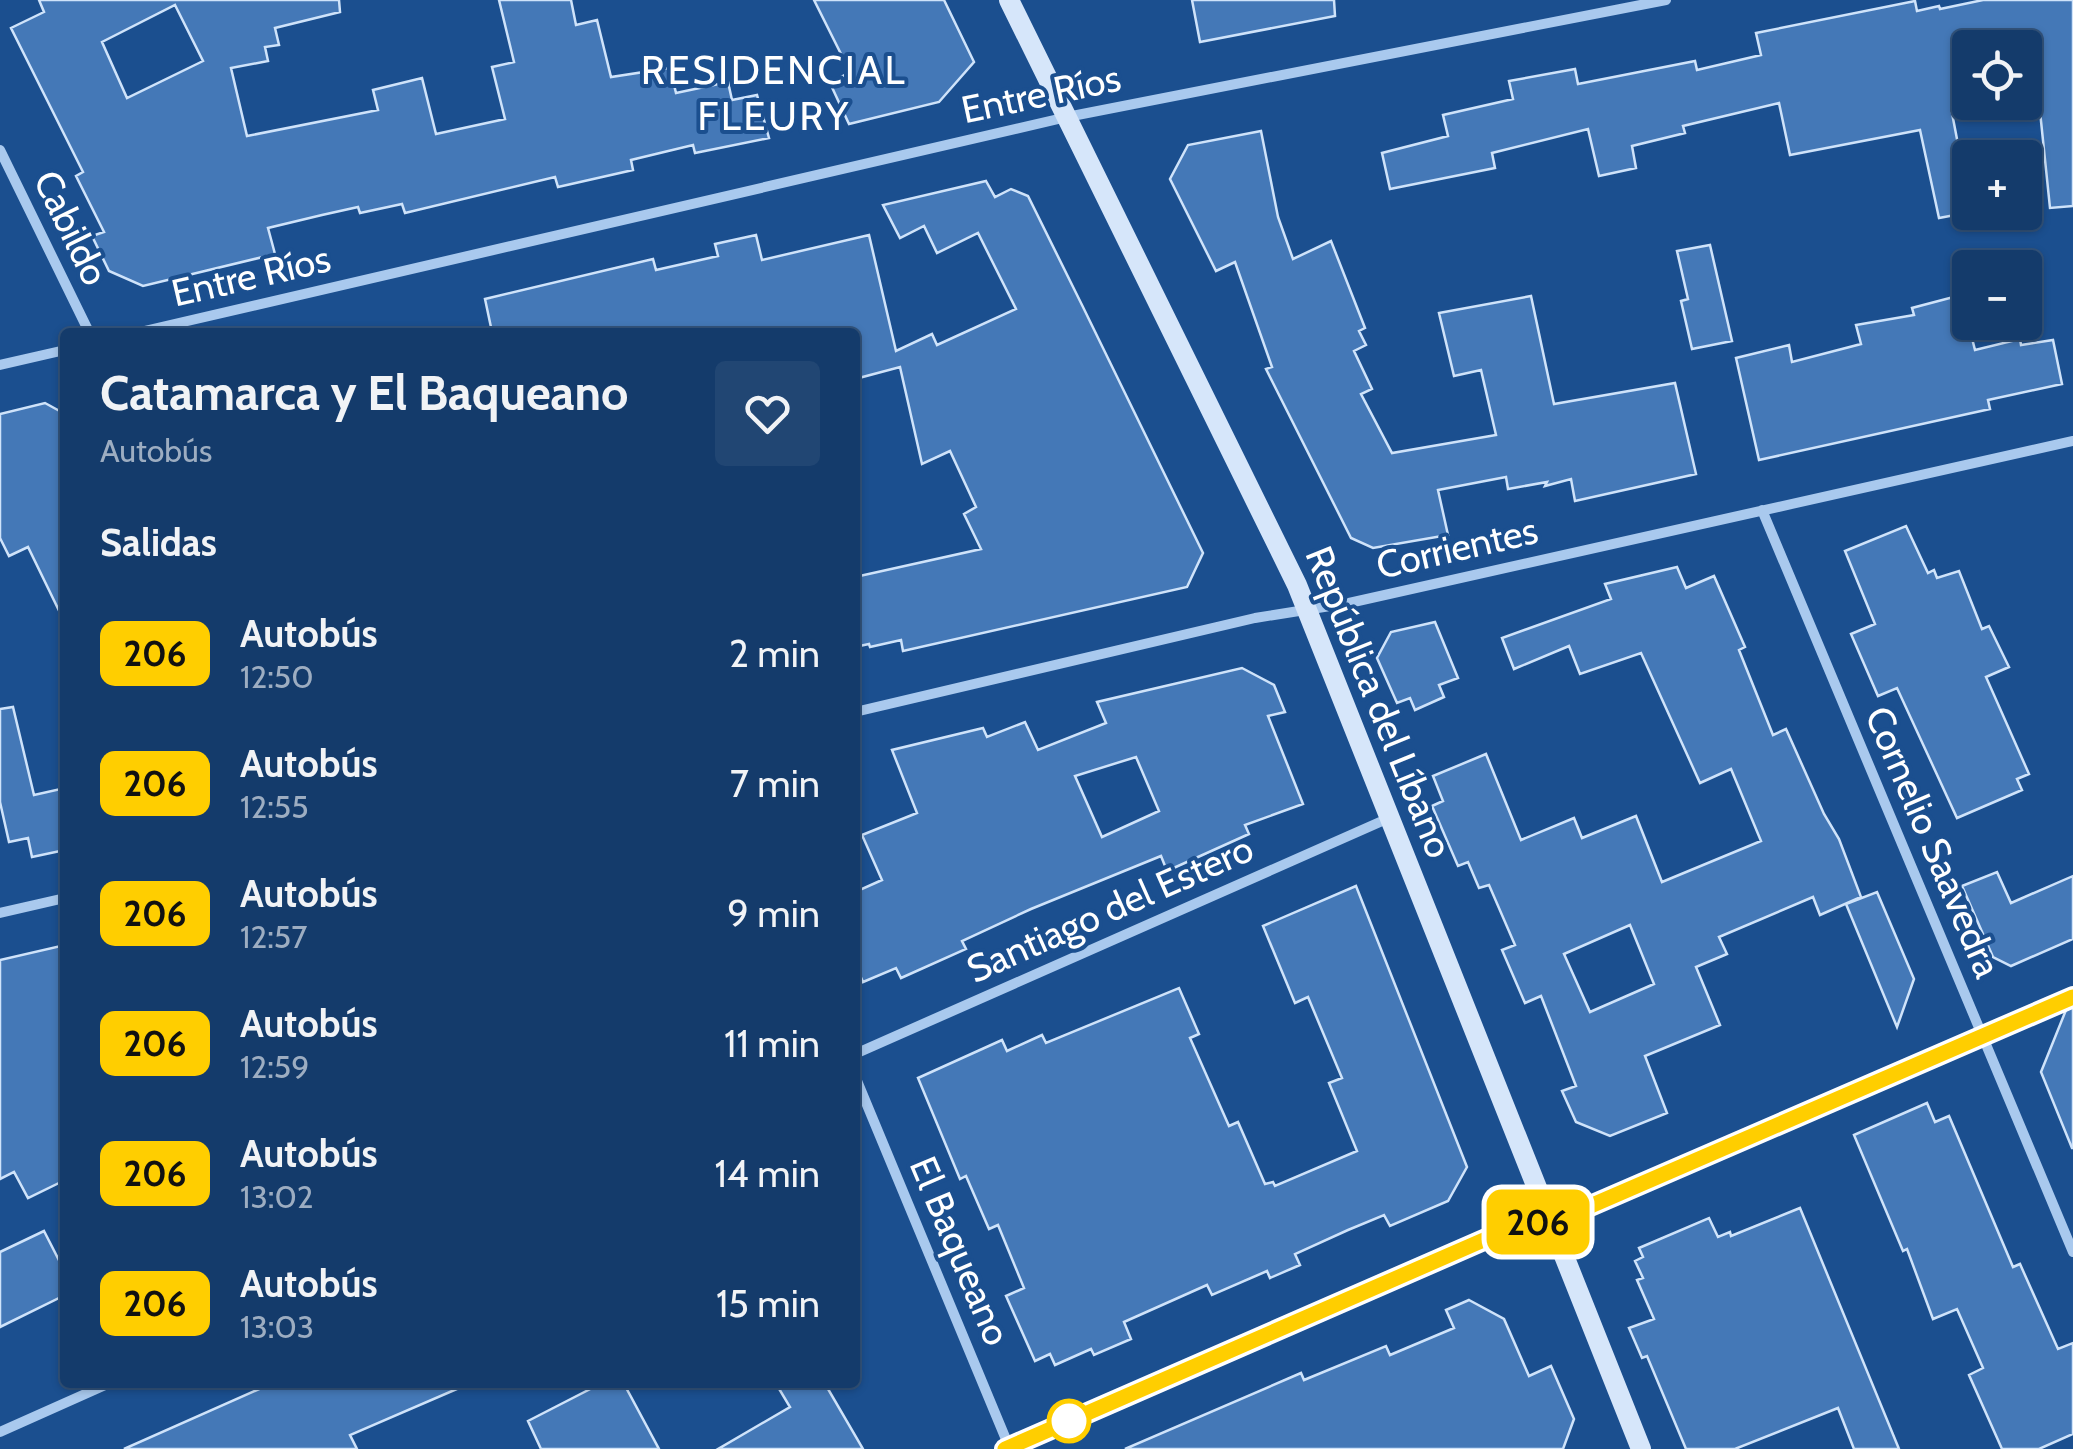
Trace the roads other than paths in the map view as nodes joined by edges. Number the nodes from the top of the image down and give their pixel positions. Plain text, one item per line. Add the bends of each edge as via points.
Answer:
1 (1009, 0) edge
2 (1666, 0) edge
3 (1067, 117) junction
4 (0, 150) edge
5 (87, 328) edge
6 (157, 328) edge
7 (60, 351) edge
8 (0, 365) edge
9 (2073, 441) edge
10 (1762, 510) junction
11 (1306, 610) junction
12 (860, 711) edge
13 (1389, 818) junction
14 (60, 899) edge
15 (0, 913) edge
16 (2073, 997) edge
17 (1982, 1036) junction
18 (860, 1052) edge
19 (860, 1088) edge
20 (1549, 1218) junction
21 (2073, 1252) edge
22 (99, 1388) edge
23 (0, 1432) edge
24 (1008, 1448) edge
25 (1641, 1449) edge

1 - 3 main road, República del Líbano
2 - 3 street, Entre Ríos
3 - 6 street, Entre Ríos
3 - 11 main road, República del Líbano
4 - 5 street, Cabildo
7 - 8 street
9 - 10 street, Corrientes
10 - 11 street, Corrientes
10 - 17 street, Cornelio Saavedra
11 - 12 street, Corrientes
11 - 13 main road, República del Líbano
13 - 18 street, Santiago del Estero
13 - 20 main road, República del Líbano
14 - 15 street
16 - 17 street
17 - 20 street
17 - 21 street, Cornelio Saavedra
19 - 24 street, El Baqueano
20 - 24 street via 1502,1232
20 - 25 main road, República del Líbano
22 - 23 street

